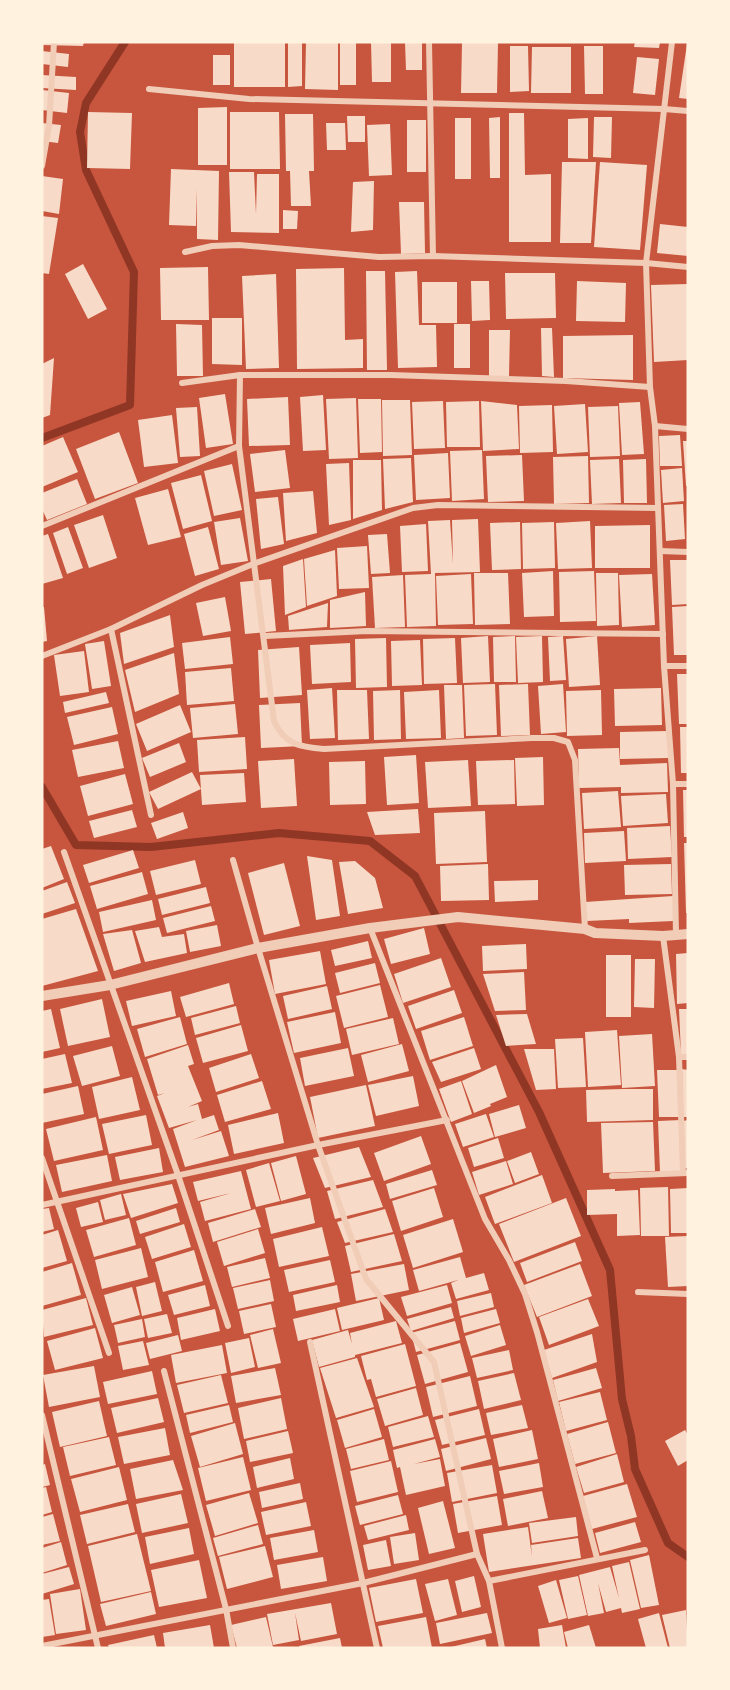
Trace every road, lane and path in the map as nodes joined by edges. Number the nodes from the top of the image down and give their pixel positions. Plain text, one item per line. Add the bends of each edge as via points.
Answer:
1 (54, 42) edge
2 (429, 42) edge
3 (672, 42) edge
4 (42, 87) edge
5 (52, 88) junction
6 (149, 88) dead end
7 (430, 103) junction
8 (664, 109) junction
9 (688, 111) edge
10 (42, 166) edge
11 (185, 252) dead end
12 (433, 256) junction
13 (646, 263) junction
14 (688, 267) edge
15 (240, 375) junction
16 (182, 383) dead end
17 (650, 387) junction
18 (655, 426) junction
19 (688, 429) edge
20 (239, 446) junction
21 (658, 508) junction
22 (42, 526) edge
23 (660, 551) junction
24 (688, 552) edge
25 (253, 564) junction
26 (111, 629) junction
27 (663, 634) junction
28 (265, 636) junction
29 (42, 656) edge
30 (664, 666) junction
31 (688, 666) edge
32 (673, 783) junction
33 (688, 784) edge
34 (151, 815) dead end
35 (64, 852) dead end
36 (234, 860) dead end
37 (370, 928) junction
38 (585, 929) junction
39 (676, 934) junction
40 (688, 934) edge
41 (663, 936) junction
42 (258, 948) junction
43 (110, 985) junction
44 (42, 996) edge
45 (679, 1057) junction
46 (688, 1057) edge
47 (447, 1120) junction
48 (318, 1145) junction
49 (42, 1158) edge
50 (686, 1173) edge
51 (177, 1175) junction
52 (612, 1176) dead end
53 (57, 1203) junction
54 (42, 1205) edge
55 (638, 1292) dead end
56 (688, 1293) edge
57 (228, 1326) dead end
58 (310, 1342) dead end
59 (109, 1353) dead end
60 (164, 1371) dead end
61 (42, 1415) edge
62 (645, 1550) dead end
63 (477, 1554) junction
64 (597, 1558) junction
65 (489, 1581) junction
66 (363, 1583) junction
67 (226, 1609) junction
68 (95, 1635) junction
69 (42, 1646) edge
70 (98, 1648) edge
71 (233, 1648) edge
72 (377, 1648) edge
73 (502, 1648) edge

1 - 5 street
2 - 7 street
3 - 8 street
4 - 5 street
5 - 10 street
6 - 7 street via 249,99
7 - 8 street
7 - 12 street
8 - 9 street
8 - 13 street
11 - 12 street via 239,245 379,257
12 - 13 street
13 - 14 street
13 - 17 street
15 - 16 street
15 - 17 street via 403,376
15 - 20 street
17 - 18 street
18 - 19 street
18 - 21 street
20 - 22 street
20 - 25 street
21 - 23 street
21 - 25 street via 413,508
23 - 24 street
23 - 27 street
25 - 26 street
25 - 28 street
26 - 29 street
26 - 34 street
27 - 28 street via 368,631
27 - 30 street
28 - 38 street via 274,721 279,733 305,748 554,738 568,742 574,760
30 - 31 street
30 - 32 street
32 - 33 street
32 - 39 street
35 - 43 street
36 - 42 street
37 - 38 street via 458,917
37 - 42 street
37 - 47 street
38 - 41 street via 595,933
39 - 40 street
39 - 41 street
41 - 45 street
42 - 43 street
42 - 48 street
43 - 44 street
43 - 51 street
45 - 46 street
45 - 50 street
47 - 48 street
47 - 64 street via 485,1219 525,1294
48 - 51 street
48 - 63 street via 366,1279 434,1362
49 - 53 street
50 - 52 street
51 - 53 street
51 - 57 street
53 - 54 street
53 - 59 street
55 - 56 street
58 - 66 street
60 - 67 street
61 - 68 street
62 - 64 street
63 - 65 street
63 - 66 street
64 - 65 street
65 - 73 street
66 - 67 street
66 - 72 street
67 - 68 street
67 - 71 street
68 - 69 street
68 - 70 street

